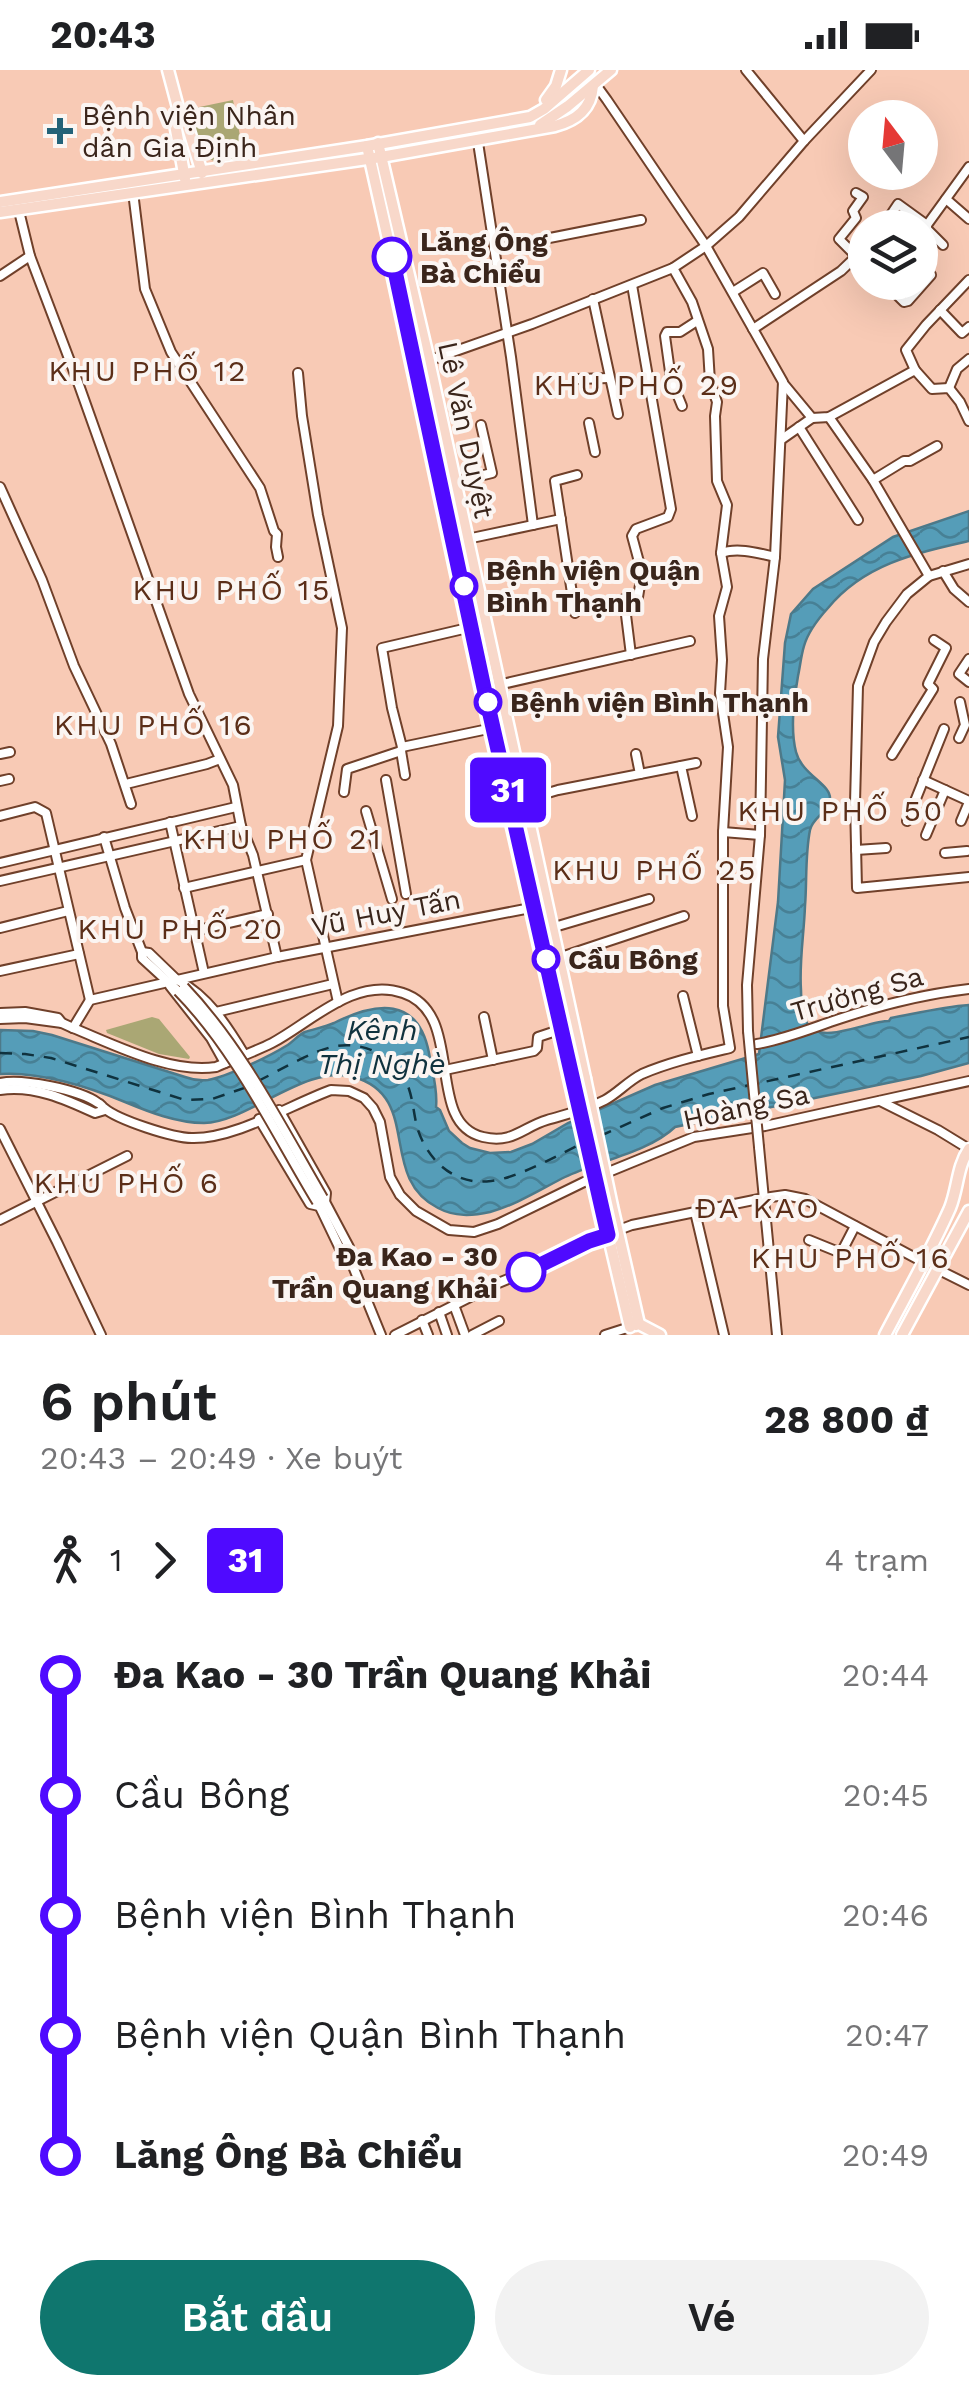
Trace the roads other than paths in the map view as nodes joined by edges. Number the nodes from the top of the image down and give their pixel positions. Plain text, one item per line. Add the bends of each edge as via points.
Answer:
1 (168, 70) edge
2 (564, 70) edge
3 (612, 70) edge
4 (746, 70) edge
5 (872, 70) edge
6 (581, 75) edge
7 (588, 89) junction
8 (180, 115) junction
9 (530, 123) junction
10 (475, 126) junction
11 (477, 140) junction
12 (804, 141) junction
13 (372, 144) junction
14 (375, 158) junction
15 (969, 167) edge
16 (203, 176) junction
17 (185, 179) junction
18 (101, 192) junction
19 (133, 192) junction
20 (856, 192) dead end
21 (946, 199) junction
22 (0, 202) edge
23 (17, 204) junction
24 (854, 210) edge
25 (938, 211) edge
26 (0, 212) edge
27 (969, 219) edge
28 (641, 220) dead end
29 (848, 228) edge
30 (938, 241) edge
31 (943, 245) dead end
32 (706, 246) junction
33 (494, 249) junction
34 (848, 249) edge
35 (30, 256) junction
36 (848, 264) edge
37 (673, 268) junction
38 (0, 276) edge
39 (969, 280) edge
40 (632, 286) junction
41 (733, 292) junction
42 (775, 294) dead end
43 (408, 298) junction
44 (593, 299) junction
45 (940, 310) junction
46 (697, 321) junction
47 (969, 327) edge
48 (753, 328) junction
49 (506, 333) junction
50 (969, 359) edge
51 (429, 361) junction
52 (416, 365) junction
53 (915, 370) junction
54 (298, 373) dead end
55 (609, 378) junction
56 (578, 379) dead end
57 (783, 382) junction
58 (949, 388) junction
59 (964, 399) edge
60 (682, 406) dead end
61 (618, 414) dead end
62 (829, 417) junction
63 (812, 418) junction
64 (969, 420) edge
65 (588, 423) dead end
66 (481, 426) dead end
67 (799, 427) junction
68 (782, 439) junction
69 (937, 446) dead end
70 (595, 452) dead end
71 (578, 475) dead end
72 (873, 480) junction
73 (455, 482) junction
74 (0, 488) edge
75 (561, 519) junction
76 (858, 520) dead end
77 (533, 525) junction
78 (466, 538) junction
79 (721, 553) junction
80 (278, 557) dead end
81 (775, 557) junction
82 (969, 564) edge
83 (944, 571) junction
84 (930, 576) junction
85 (969, 602) edge
86 (575, 613) dead end
87 (472, 627) junction
88 (934, 640) dead end
89 (690, 641) dead end
90 (492, 654) junction
91 (631, 656) junction
92 (478, 657) junction
93 (969, 658) edge
94 (969, 682) edge
95 (498, 685) junction
96 (484, 688) junction
97 (960, 702) dead end
98 (494, 728) junction
99 (944, 728) dead end
100 (959, 738) dead end
101 (401, 749) junction
102 (636, 754) dead end
103 (892, 756) dead end
104 (220, 759) junction
105 (696, 763) dead end
106 (681, 766) junction
107 (640, 774) junction
108 (405, 775) dead end
109 (386, 780) dead end
110 (923, 780) junction
111 (126, 784) junction
112 (946, 790) junction
113 (344, 792) dead end
114 (524, 800) junction
115 (969, 802) edge
116 (511, 803) junction
117 (131, 804) dead end
118 (236, 807) junction
119 (366, 811) dead end
120 (0, 816) edge
121 (692, 816) dead end
122 (907, 821) dead end
123 (960, 821) dead end
124 (170, 822) junction
125 (241, 826) junction
126 (723, 832) junction
127 (760, 835) junction
128 (926, 835) dead end
129 (104, 837) junction
130 (174, 842) junction
131 (886, 848) dead end
132 (54, 850) junction
133 (856, 850) junction
134 (968, 850) edge
135 (946, 853) dead end
136 (109, 857) junction
137 (306, 860) junction
138 (0, 864) edge
139 (59, 868) junction
140 (256, 870) junction
141 (969, 877) edge
142 (0, 881) edge
143 (184, 888) junction
144 (406, 894) dead end
145 (392, 899) dead end
146 (649, 899) dead end
147 (540, 906) junction
148 (68, 911) junction
149 (268, 914) junction
150 (684, 916) dead end
151 (0, 928) edge
152 (551, 928) junction
153 (194, 931) junction
154 (324, 947) junction
155 (79, 954) junction
156 (278, 957) junction
157 (558, 958) junction
158 (0, 972) edge
159 (204, 973) junction
160 (333, 984) junction
161 (177, 985) junction
162 (969, 989) edge
163 (683, 996) dead end
164 (90, 1000) junction
165 (338, 1002) junction
166 (216, 1012) junction
167 (0, 1016) edge
168 (484, 1018) dead end
169 (73, 1028) junction
170 (562, 1029) junction
171 (757, 1044) dead end
172 (244, 1054) junction
173 (698, 1056) junction
174 (493, 1060) junction
175 (225, 1063) junction
176 (445, 1070) junction
177 (579, 1079) junction
178 (969, 1081) edge
179 (0, 1086) edge
180 (878, 1100) junction
181 (279, 1110) junction
182 (259, 1119) junction
183 (0, 1129) edge
184 (969, 1149) edge
185 (127, 1156) dead end
186 (764, 1198) junction
187 (37, 1202) junction
188 (321, 1202) junction
189 (695, 1212) junction
190 (969, 1212) edge
191 (0, 1220) edge
192 (855, 1226) junction
193 (613, 1233) junction
194 (809, 1240) dead end
195 (924, 1262) junction
196 (937, 1269) junction
197 (969, 1284) edge
198 (454, 1304) junction
199 (439, 1312) junction
200 (422, 1320) junction
201 (499, 1321) dead end
202 (632, 1329) edge
203 (101, 1335) edge
204 (384, 1335) edge
205 (395, 1335) edge
206 (428, 1335) edge
207 (447, 1335) edge
208 (469, 1335) edge
209 (605, 1335) edge
210 (660, 1335) edge
211 (724, 1335) edge
212 (777, 1335) edge
213 (885, 1335) edge
214 (902, 1335) edge

1 - 8 main road
2 - 6 main road
2 - 9 main road
3 - 7 main road
4 - 12 street
5 - 12 street
6 - 7 main road
6 - 9 main road
7 - 9 main road via 589,104 574,120
7 - 32 street via 599,89
8 - 16 main road
8 - 17 main road via 175,124
9 - 10 main road
9 - 11 main road
10 - 11 street
10 - 13 main road
11 - 14 main road
11 - 33 street
12 - 32 street via 740,217
13 - 14 main road, Lê Văn Duyệt
13 - 16 main road
14 - 16 main road
14 - 43 main road, Lê Văn Duyệt
15 - 21 street
16 - 17 main road
17 - 18 main road
17 - 19 main road
18 - 19 main road
18 - 23 main road
19 - 80 street via 145,288 171,352 260,488
20 - 24 street via 862,197
21 - 25 street
21 - 27 street
22 - 23 main road
23 - 26 main road
23 - 35 street
28 - 33 street
29 - 34 street via 839,239
30 - 31 street
32 - 37 street
32 - 41 street
33 - 49 street
35 - 38 street
35 - 104 street via 189,694
36 - 48 street
37 - 40 street
37 - 46 street
39 - 45 street
40 - 44 street
40 - 91 street via 671,509 632,536 642,573 638,597 624,599
41 - 42 street via 762,273
41 - 48 street
43 - 51 main road, Lê Văn Duyệt
43 - 52 main road, Lê Văn Duyệt
44 - 49 street
44 - 55 street
45 - 47 street via 962,333
45 - 53 street via 906,350
46 - 60 street via 665,336
46 - 79 street via 717,402 717,481 727,505
48 - 57 street
49 - 51 street
49 - 77 street
50 - 58 street
51 - 52 street
51 - 73 main road, Lê Văn Duyệt
52 - 87 main road, Lê Văn Duyệt
53 - 58 street via 932,389
53 - 62 street
54 - 137 street via 342,628 338,726
55 - 56 street
55 - 61 street
57 - 63 street
57 - 68 street
58 - 59 street
59 - 64 street
62 - 63 street
62 - 72 street
63 - 67 street
65 - 70 street
66 - 73 street via 492,473
67 - 68 street
67 - 76 street
68 - 81 street
69 - 72 street
71 - 75 street via 555,481
72 - 84 street
73 - 78 main road, Lê Văn Duyệt
74 - 111 street
75 - 77 street
75 - 86 street
77 - 78 street
78 - 90 main road, Lê Văn Duyệt
79 - 81 street
79 - 126 street via 727,587 718,616 728,747
81 - 127 street via 762,659
82 - 83 street
83 - 84 street
83 - 85 street
84 - 133 street via 886,622 858,686
87 - 92 main road, Lê Văn Duyệt
87 - 101 street via 382,648
88 - 103 street via 946,648 928,684 933,689
89 - 91 street
90 - 92 main road
90 - 95 main road, Lê Văn Duyệt
91 - 95 street
92 - 96 main road, Lê Văn Duyệt
93 - 94 street via 959,674
95 - 96 street
95 - 114 main road, Lê Văn Duyệt
96 - 98 main road, Lê Văn Duyệt
97 - 100 street via 965,725
98 - 101 street
98 - 116 main road, Lê Văn Duyệt
99 - 110 street
101 - 108 street
101 - 113 street via 347,769
102 - 107 street
104 - 111 street
104 - 118 street
105 - 106 street
106 - 107 street
106 - 121 street
107 - 114 street
109 - 144 street
110 - 112 street
110 - 122 street
111 - 117 street
112 - 115 street
112 - 128 street
114 - 116 main road
114 - 147 main road, Lê Văn Duyệt
115 - 123 street
116 - 147 main road, Lê Văn Duyệt
118 - 124 street
118 - 125 street
119 - 145 street
120 - 132 street via 43,810
124 - 129 street
124 - 130 street
125 - 130 street
125 - 140 street
126 - 127 street
126 - 173 street via 723,1006 730,1048
127 - 186 street, bridge via 747,985
129 - 132 street
129 - 136 street
130 - 136 street
130 - 143 street
131 - 133 street
132 - 138 street
132 - 139 street
133 - 141 street via 857,888
134 - 135 street
136 - 139 street
136 - 161 street via 142,952
137 - 140 street
137 - 154 street
139 - 142 street
139 - 148 street
140 - 143 street
140 - 149 street
143 - 153 street
146 - 152 street
147 - 152 main road, Lê Văn Duyệt
147 - 154 street, Vũ Huy Tấn
147 - 170 main road, Lê Văn Duyệt
148 - 151 street
148 - 155 street
149 - 153 street
149 - 156 street
150 - 157 street
152 - 157 main road, Lê Văn Duyệt
153 - 159 street
154 - 156 street, Vũ Huy Tấn
154 - 160 street
155 - 158 street
155 - 164 street
156 - 159 street, Vũ Huy Tấn
157 - 177 main road, Lê Văn Duyệt
159 - 161 street, Vũ Huy Tấn
160 - 165 street
160 - 166 street
161 - 164 street, Vũ Huy Tấn
161 - 166 street via 195,990
161 - 175 street via 174,994
161 - 188 street, bridge via 205,1009 235,1051
162 - 171 street, Trường Sa
163 - 173 street
164 - 169 street
165 - 172 street
165 - 176 street via 385,990 418,1000 436,1026
166 - 172 street
167 - 169 street
168 - 174 street
169 - 175 street via 160,1062 192,1068
170 - 174 street via 538,1037 534,1050
170 - 177 main road, Lê Văn Duyệt
172 - 175 street
173 - 176 street via 503,1138 466,1128
174 - 176 street
177 - 193 main road, bridge
178 - 180 street, Hoàng Sa
179 - 182 street, Hoàng Sa via 36,1090 188,1138 217,1136
180 - 181 street, Hoàng Sa via 694,1137 474,1232 437,1225 400,1195 380,1122 364,1098 332,1090
180 - 184 street
181 - 182 street, Hoàng Sa
181 - 188 street via 326,1193
182 - 188 street via 310,1204
183 - 187 street
184 - 195 main road
185 - 187 street
186 - 189 street
186 - 192 street via 805,1199
186 - 212 street
187 - 191 street
187 - 203 street
188 - 204 street via 349,1247
189 - 193 street
189 - 211 street
190 - 196 main road
192 - 194 street via 841,1253
192 - 195 street
193 - 198 street
193 - 202 main road
195 - 213 main road
196 - 197 street
196 - 214 main road
198 - 199 street
198 - 208 street
199 - 200 street
199 - 207 street
200 - 205 street
200 - 206 street
201 - 208 street
202 - 209 street
202 - 210 main road

